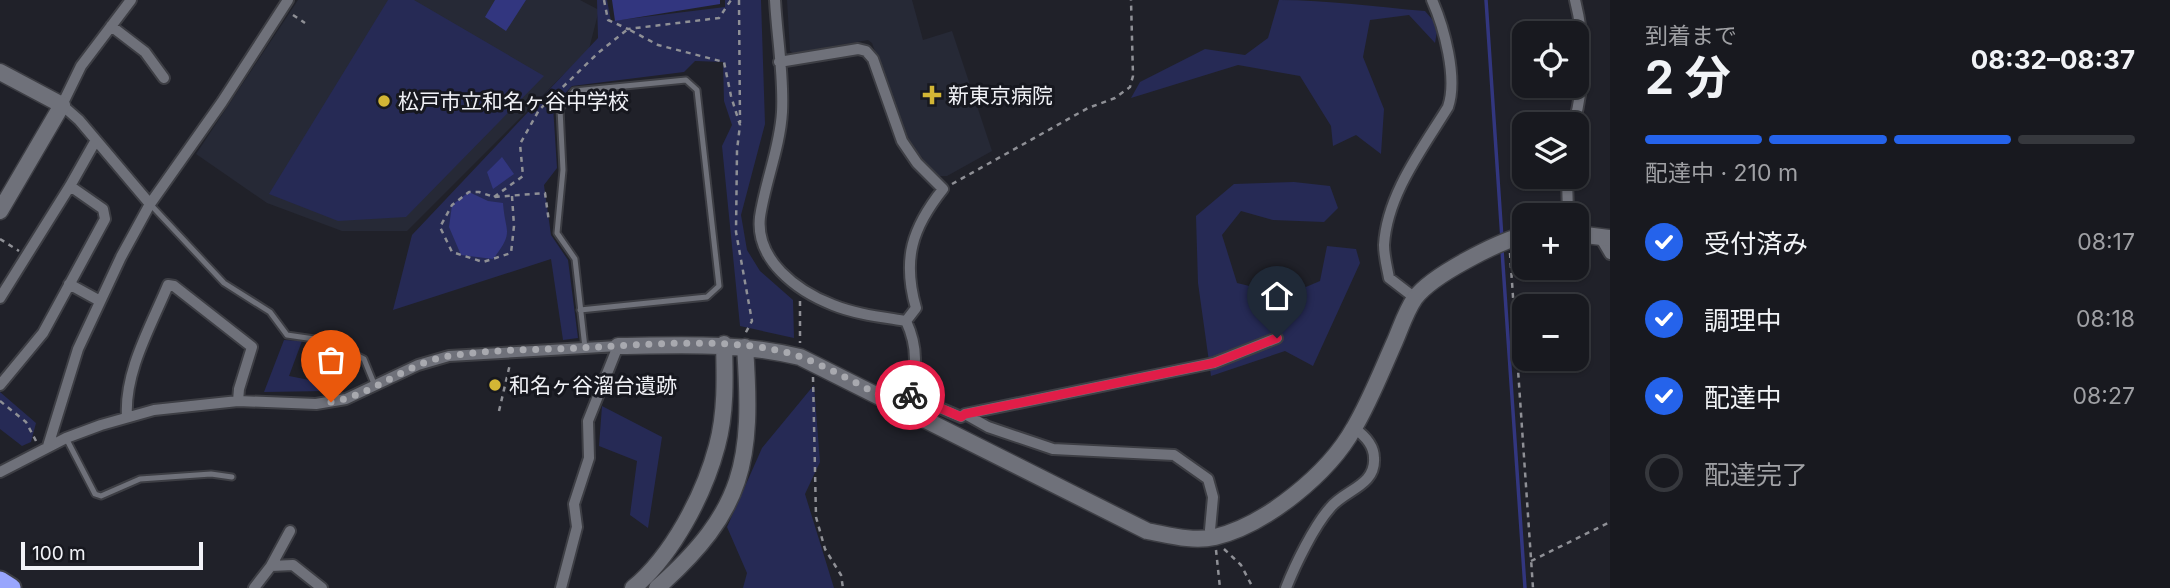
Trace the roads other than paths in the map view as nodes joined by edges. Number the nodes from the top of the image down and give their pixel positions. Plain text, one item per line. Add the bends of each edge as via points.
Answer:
1 (131, 0) edge
2 (775, 0) edge
3 (1432, 0) edge
4 (1575, 0) edge
5 (287, 5) edge
6 (111, 26) junction
7 (779, 62) junction
8 (0, 72) edge
9 (164, 78) dead end
10 (62, 105) junction
11 (1577, 112) edge
12 (96, 140) junction
13 (70, 186) junction
14 (150, 204) junction
15 (0, 211) edge
16 (1605, 237) edge
17 (1512, 239) edge
18 (1610, 254) edge
19 (69, 285) junction
20 (0, 298) edge
21 (1415, 298) junction
22 (100, 301) junction
23 (580, 310) junction
24 (906, 321) junction
25 (1277, 338) dead end
26 (744, 341) junction
27 (724, 344) junction
28 (618, 346) junction
29 (585, 348) junction
30 (0, 385) edge
31 (375, 386) junction
32 (904, 400) junction
33 (238, 401) junction
34 (965, 414) junction
35 (127, 417) junction
36 (1354, 428) junction
37 (66, 438) junction
38 (45, 448) junction
39 (2, 466) edge
40 (232, 477) dead end
41 (290, 530) dead end
42 (1215, 541) junction
43 (271, 566) junction
44 (0, 581) edge
45 (11, 588) edge
46 (254, 588) edge
47 (322, 588) edge
48 (561, 588) edge
49 (633, 588) edge
50 (657, 588) edge
51 (1286, 588) edge

1 - 6 street
2 - 7 street
3 - 21 street via 1442,23 1451,97 1400,190 1384,247 1389,278
4 - 11 street via 1585,61
5 - 14 street
6 - 9 street via 145,52
6 - 10 street via 81,66
7 - 24 street via 782,111 760,232 768,256 806,293 834,306
7 - 24 street via 866,51 873,59 902,141 943,189 928,208 909,257 916,308
8 - 10 street
10 - 12 street
10 - 15 street
12 - 13 street
12 - 14 street
13 - 19 street via 103,209 105,219
13 - 20 street
14 - 22 street
14 - 31 lane via 224,283 270,312 287,335 328,341 364,359
16 - 18 street
17 - 21 street via 1435,280
19 - 22 street
19 - 30 street via 43,333
21 - 36 street
22 - 38 street via 78,349
23 - 23 lane via 575,259 557,233 563,170 560,108 574,91 686,80 697,90 719,286 707,298
23 - 29 lane
24 - 32 street via 916,367
25 - 34 street via 1214,363
26 - 27 street
26 - 32 street via 806,360
26 - 50 street via 748,419 733,493 705,538
27 - 28 street
27 - 49 street via 723,404 709,469 669,550
28 - 29 street
28 - 48 street via 587,421 589,458 574,504 577,527
29 - 31 street via 449,356
31 - 33 street via 346,399 316,404
32 - 34 street via 961,417
32 - 42 street via 1147,531
33 - 35 street via 183,405
33 - 35 street via 253,347 168,285 126,396
34 - 42 street via 988,427 1053,449 1174,455 1209,479 1213,497 1210,530
35 - 37 street
36 - 42 street via 1307,485
36 - 51 street via 1374,453 1374,469 1332,505
37 - 38 street
37 - 40 lane via 94,494 101,496 140,479
38 - 39 street
41 - 43 street
43 - 46 street
43 - 47 street via 293,565
44 - 45 highway

